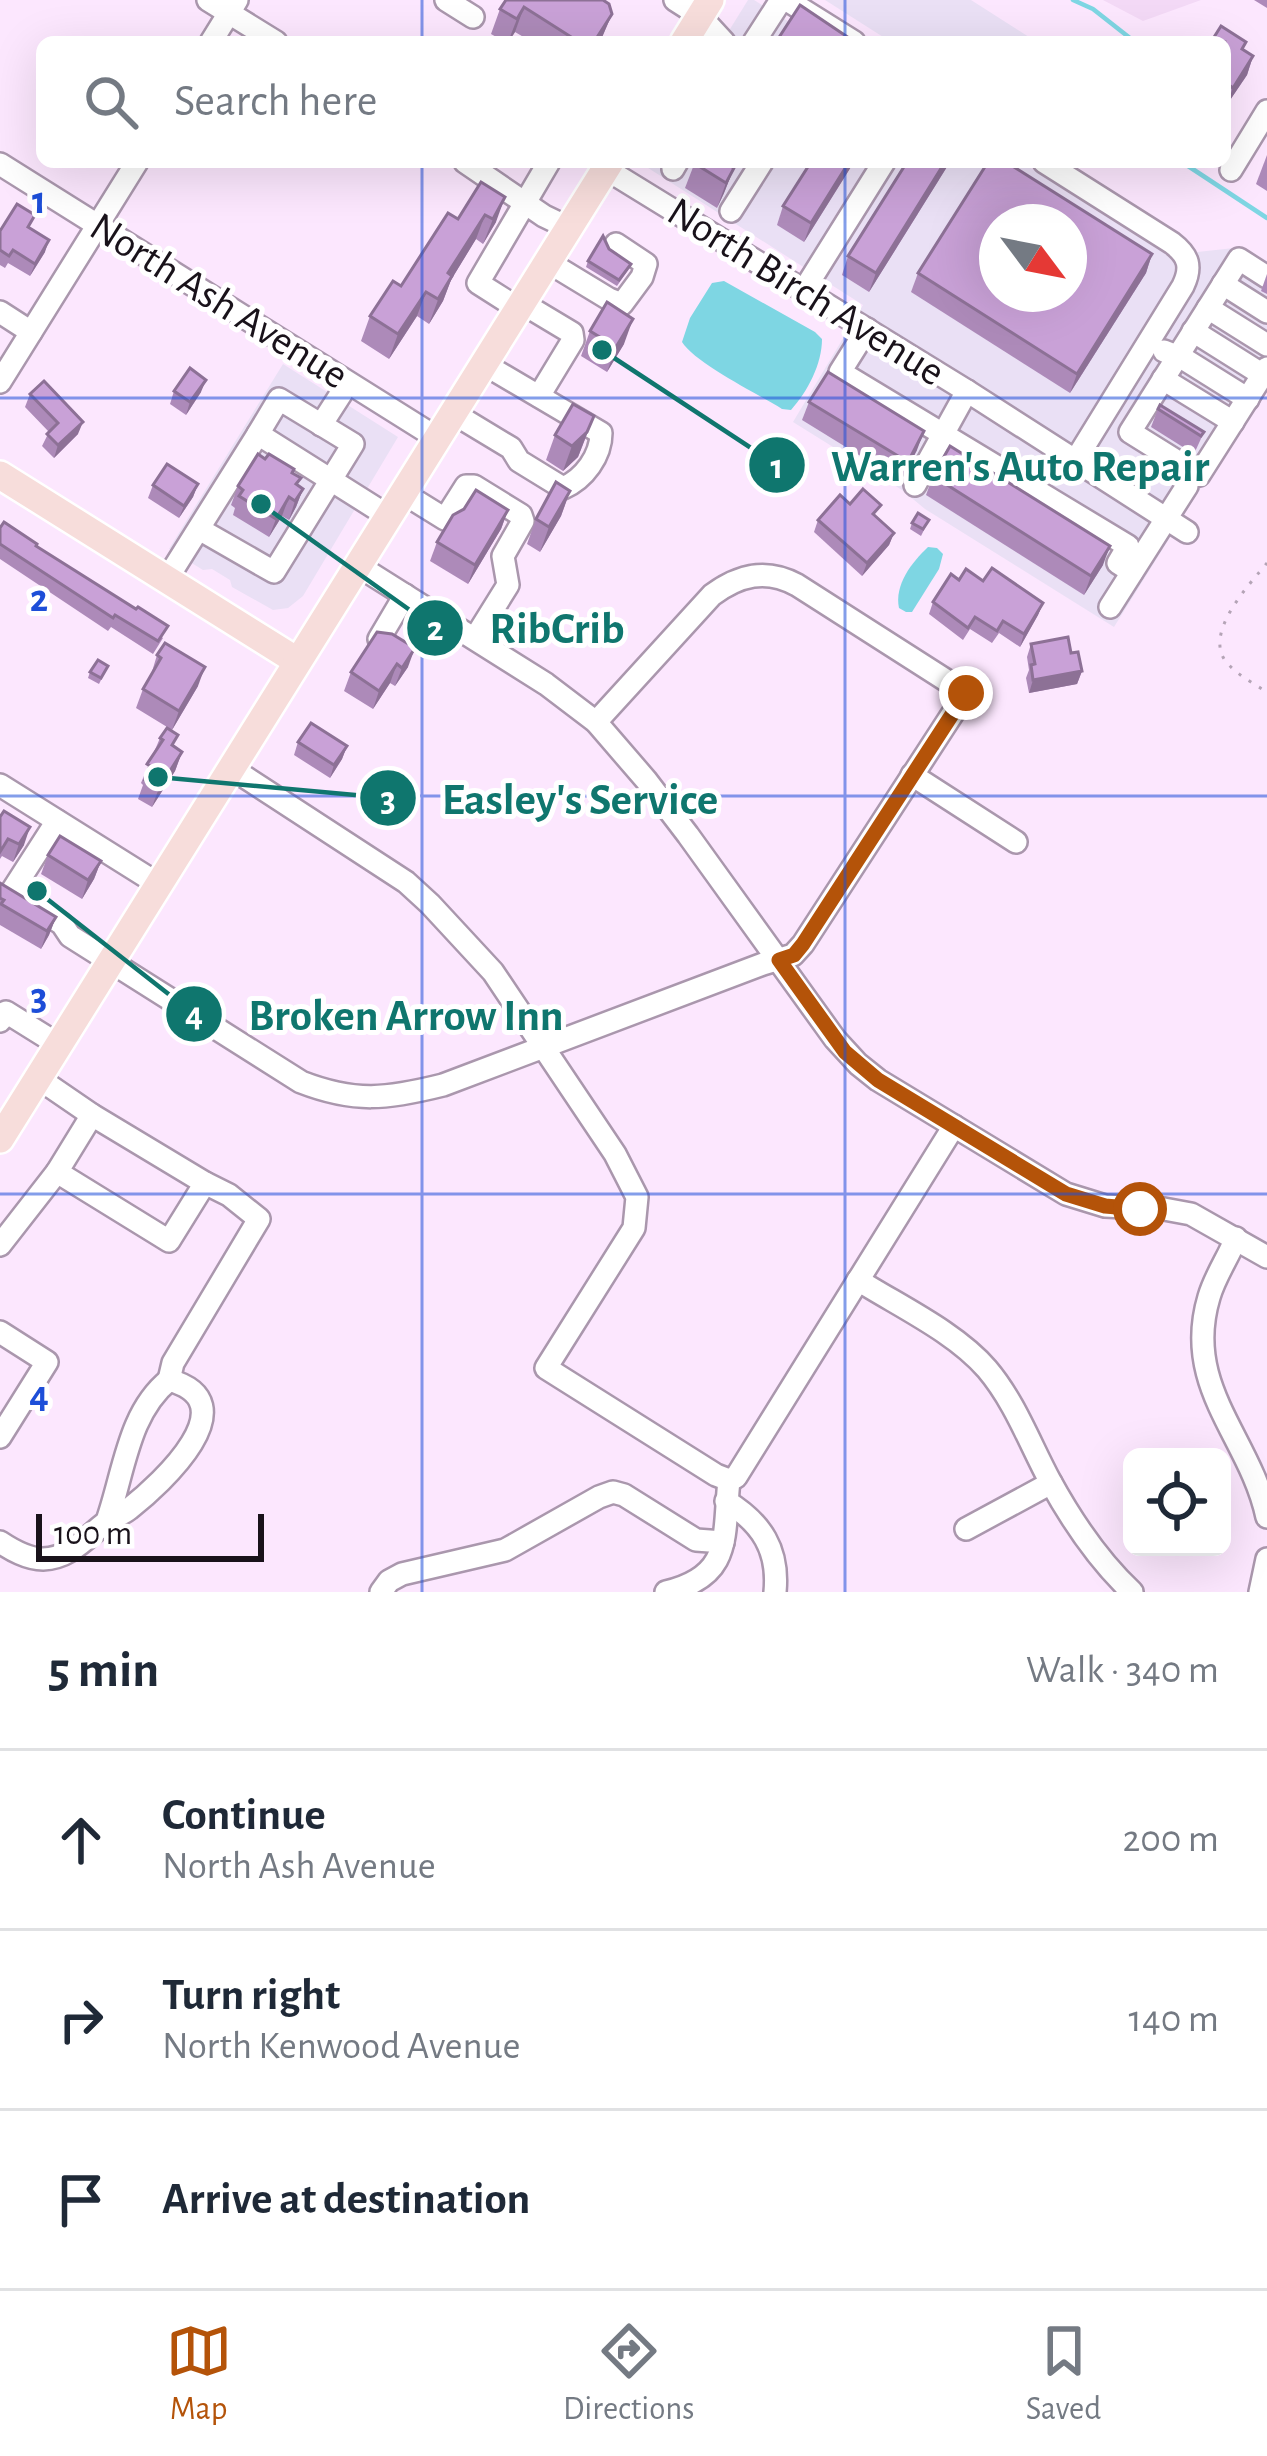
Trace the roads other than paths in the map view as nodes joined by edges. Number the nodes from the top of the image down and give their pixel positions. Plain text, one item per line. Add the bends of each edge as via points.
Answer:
1 (208, 0) edge
2 (446, 0) edge
3 (675, 0) edge
4 (784, 0) edge
5 (233, 7) edge
6 (705, 8) edge
7 (473, 17) dead end
8 (215, 36) edge
9 (269, 36) edge
10 (688, 36) edge
11 (721, 36) edge
12 (758, 36) edge
13 (844, 36) edge
14 (1267, 111) edge
15 (0, 164) edge
16 (133, 168) edge
17 (474, 168) edge
18 (545, 168) edge
19 (606, 168) edge
20 (613, 168) edge
21 (758, 168) edge
22 (880, 168) edge
23 (1053, 168) edge
24 (1231, 170) dead end
25 (525, 201) junction
26 (730, 212) dead end
27 (98, 225) junction
28 (568, 228) junction
29 (616, 244) dead end
30 (548, 262) junction
31 (1267, 277) edge
32 (1223, 284) junction
33 (804, 290) junction
34 (520, 306) junction
35 (1208, 308) junction
36 (0, 312) edge
37 (1267, 312) edge
38 (867, 329) junction
39 (1193, 331) junction
40 (31, 332) junction
41 (1149, 341) junction
42 (1267, 345) edge
43 (1177, 357) junction
44 (484, 364) junction
45 (1265, 372) edge
46 (1163, 379) junction
47 (0, 382) edge
48 (348, 383) junction
49 (967, 391) junction
50 (539, 396) junction
51 (1248, 399) junction
52 (453, 413) junction
53 (1233, 422) junction
54 (321, 425) junction
55 (257, 434) junction
56 (942, 434) junction
57 (437, 438) junction
58 (1076, 461) junction
59 (0, 475) edge
60 (331, 479) junction
61 (914, 485) dead end
62 (1187, 486) dead end
63 (396, 504) junction
64 (1165, 518) junction
65 (199, 529) junction
66 (1187, 532) dead end
67 (357, 565) junction
68 (1132, 572) junction
69 (167, 579) junction
70 (406, 595) junction
71 (1110, 607) dead end
72 (475, 638) junction
73 (379, 639) edge
74 (297, 661) junction
75 (596, 722) junction
76 (912, 775) junction
77 (225, 777) junction
78 (0, 785) edge
79 (57, 821) junction
80 (1016, 842) dead end
81 (158, 884) junction
82 (779, 960) junction
83 (111, 962) junction
84 (0, 1021) edge
85 (58, 1046) junction
86 (544, 1047) junction
87 (38, 1078) junction
88 (92, 1115) junction
89 (954, 1126) junction
90 (0, 1137) edge
91 (56, 1172) junction
92 (205, 1184) junction
93 (4, 1230) edge
94 (1236, 1238) junction
95 (1267, 1257) edge
96 (857, 1280) junction
97 (2, 1338) edge
98 (170, 1380) junction
99 (0, 1437) edge
100 (1051, 1483) junction
101 (728, 1491) junction
102 (1267, 1517) edge
103 (107, 1521) junction
104 (966, 1529) dead end
105 (0, 1542) edge
106 (723, 1542) junction
107 (1267, 1559) edge
108 (381, 1592) edge
109 (666, 1592) edge
110 (775, 1592) edge
111 (1132, 1592) edge
112 (1260, 1592) edge

1 - 5 street
2 - 7 street
3 - 6 street
4 - 12 street
4 - 13 street
5 - 8 street
5 - 9 street
6 - 10 main road
6 - 11 street
14 - 24 street
15 - 27 street, North Ash Avenue
16 - 27 street
17 - 25 street
18 - 25 street
19 - 28 main road
20 - 33 street, North Birch Avenue
21 - 26 street
22 - 33 street
23 - 41 street via 1184,252 1189,274
25 - 28 street
25 - 34 street via 478,283
27 - 40 street
27 - 48 street, North Ash Avenue
28 - 30 main road
29 - 30 street via 646,264 622,304
30 - 34 main road
31 - 32 street via 1239,259
32 - 35 street
32 - 37 street
33 - 38 street, North Birch Avenue
34 - 44 main road
34 - 50 street via 572,333
35 - 39 street
35 - 42 street
36 - 40 street
38 - 49 street, North Birch Avenue
38 - 56 street via 840,372
39 - 43 street
39 - 45 street
40 - 47 street
41 - 43 street
41 - 58 street
43 - 46 street
43 - 51 street
44 - 50 street
44 - 52 main road
45 - 51 street
46 - 53 street
46 - 53 street via 1157,408 1130,432 1199,475 1209,441
48 - 54 street
48 - 57 street, North Ash Avenue
49 - 56 street
49 - 58 street, North Birch Avenue
50 - 52 street via 601,433 579,481 563,488
51 - 53 street
52 - 57 main road
54 - 55 street via 279,399
54 - 60 street via 352,445
55 - 60 street
55 - 65 street
56 - 61 street
56 - 68 street via 1128,546 1118,563
57 - 63 main road
58 - 64 street, North Birch Avenue
59 - 69 main road
60 - 63 street
60 - 65 street via 274,572
62 - 64 street
63 - 67 main road
63 - 72 street via 446,519 466,486 474,486 521,515 503,556 508,585
64 - 66 street, North Birch Avenue
64 - 68 street
65 - 69 street
67 - 70 street
67 - 74 main road
68 - 71 street
69 - 74 main road
70 - 72 street
70 - 73 street
72 - 75 street
74 - 77 main road
75 - 76 street via 712,595 761,574 788,580 966,693
75 - 82 street
76 - 80 street
76 - 82 street via 803,944
77 - 81 main road
77 - 86 street via 370,857 423,898 493,972
78 - 79 street
79 - 81 street
79 - 83 street via 12,891
81 - 83 main road
82 - 86 street
82 - 89 street via 857,1064
83 - 85 main road
83 - 86 street via 288,1075 342,1096 422,1090
84 - 85 street via 6,1012
85 - 87 main road
86 - 101 street via 630,1178 638,1208 634,1228 546,1368 716,1475
87 - 88 street
87 - 90 main road
88 - 91 street
88 - 92 street
89 - 94 street via 1066,1194 1191,1214
89 - 96 street
91 - 92 street via 169,1241
91 - 93 street
92 - 98 street via 259,1219
94 - 95 street
94 - 102 street via 1208,1299 1203,1359
96 - 100 street via 981,1363 1004,1390
96 - 101 street
97 - 99 street via 47,1362
98 - 103 street via 151,1395 133,1435
98 - 103 street via 198,1395 198,1436 175,1467
100 - 104 street
100 - 111 street via 1094,1552
101 - 106 street
101 - 110 street via 772,1546
103 - 105 street via 74,1549 44,1559
106 - 108 street via 697,1540 613,1492 505,1550 401,1574
106 - 109 street via 704,1577
107 - 112 street

